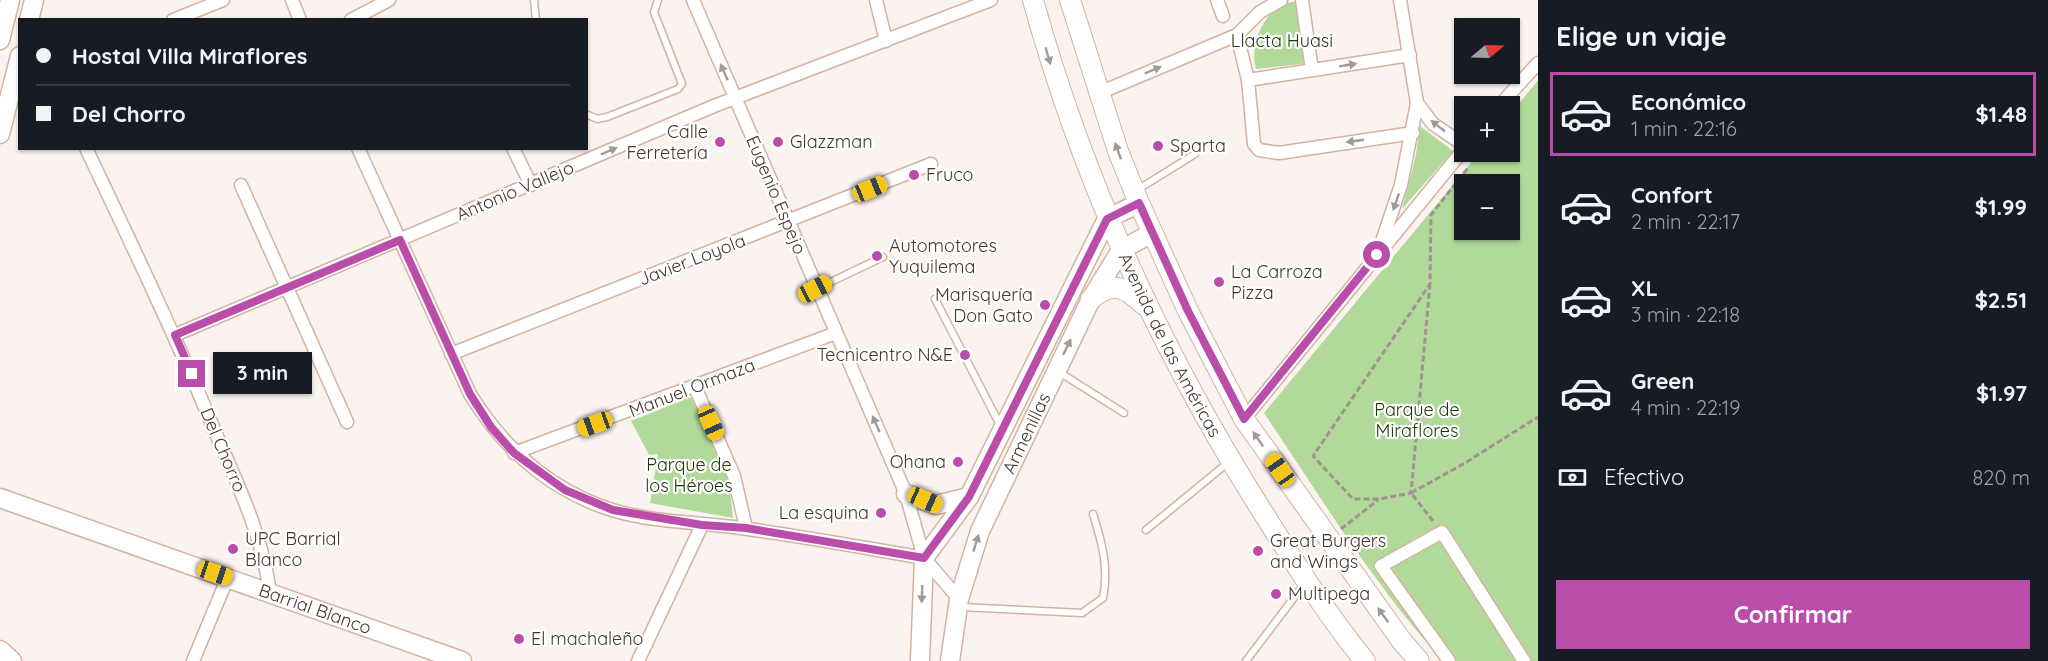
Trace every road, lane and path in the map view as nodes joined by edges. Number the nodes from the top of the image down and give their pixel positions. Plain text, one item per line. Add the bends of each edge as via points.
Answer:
1 (34, 0) edge
2 (223, 0) edge
3 (292, 0) edge
4 (389, 0) edge
5 (534, 0) edge
6 (657, 0) edge
7 (693, 0) edge
8 (876, 0) edge
9 (991, 0) edge
10 (1032, 0) edge
11 (1070, 0) edge
12 (1217, 0) edge
13 (1281, 0) edge
14 (1302, 0) edge
15 (1400, 0) edge
16 (6, 3) edge
17 (1223, 16) dead end
18 (22, 18) edge
19 (29, 18) edge
20 (178, 18) edge
21 (299, 18) edge
22 (355, 18) edge
23 (537, 18) edge
24 (1237, 35) junction
25 (0, 40) edge
26 (886, 40) junction
27 (1410, 55) junction
28 (1538, 63) edge
29 (18, 70) edge
30 (1312, 70) junction
31 (1248, 80) junction
32 (15, 92) edge
33 (1099, 93) junction
34 (1508, 96) edge
35 (736, 99) junction
36 (1417, 104) junction
37 (588, 115) edge
38 (1413, 133) junction
39 (0, 134) edge
40 (1454, 140) edge
41 (87, 150) edge
42 (359, 150) edge
43 (514, 150) edge
44 (1195, 154) dead end
45 (1454, 159) edge
46 (1473, 162) edge
47 (931, 164) dead end
48 (241, 185) dead end
49 (531, 185) junction
50 (1136, 197) junction
51 (1107, 219) junction
52 (787, 222) junction
53 (1152, 232) junction
54 (400, 240) junction
55 (1121, 250) junction
56 (1377, 255) junction
57 (883, 257) dead end
58 (1430, 284) junction
59 (288, 288) junction
60 (815, 289) junction
61 (934, 299) dead end
62 (1091, 299) junction
63 (1146, 307) junction
64 (836, 333) junction
65 (175, 335) junction
66 (451, 354) junction
67 (1056, 370) junction
68 (695, 387) junction
69 (1124, 413) dead end
70 (1538, 417) edge
71 (1244, 419) junction
72 (347, 422) dead end
73 (1002, 428) junction
74 (514, 453) junction
75 (1230, 460) junction
76 (1411, 493) junction
77 (906, 494) junction
78 (969, 497) junction
79 (0, 498) edge
80 (1380, 499) junction
81 (1093, 514) dead end
82 (702, 525) junction
83 (746, 528) junction
84 (1146, 530) dead end
85 (1442, 532) junction
86 (1328, 539) junction
87 (924, 558) junction
88 (228, 577) junction
89 (1308, 579) junction
90 (270, 592) junction
91 (958, 603) junction
92 (0, 650) edge
93 (12, 661) edge
94 (193, 661) edge
95 (462, 661) edge
96 (638, 661) edge
97 (920, 661) edge
98 (950, 661) edge
99 (1246, 661) edge
100 (1365, 661) edge
101 (1419, 661) edge
102 (1449, 661) edge
103 (1524, 661) edge

1 - 19 street
2 - 20 street
3 - 21 street
4 - 22 street
5 - 23 lane
6 - 37 lane via 654,12 682,84 607,117 597,119
35 -> 7 street, Eugenio Espejo
8 - 26 street
9 - 26 street, Antonio Vallejo
10 -> 51 main road, Avenida de las Américas via 1073,133
11 - 33 main road, Avenida de las Américas
12 - 17 street
13 - 24 street via 1260,12
14 - 30 street
15 - 27 street
16 - 18 street
16 - 25 street
24 - 31 street
33 -> 24 street
26 - 35 street, Antonio Vallejo
30 -> 27 street
27 - 36 street
28 - 34 street
29 - 32 street
30 - 31 street
38 -> 31 street via 1279,153 1259,150 1254,144
32 - 39 street
50 -> 33 main road, Avenida de las Américas
49 -> 35 street, Antonio Vallejo
35 - 52 street, Eugenio Espejo
36 - 38 street
40 -> 36 street via 1433,124
38 -> 56 street via 1401,185
41 - 65 street, Del Chorro
42 - 54 street
43 - 49 street
44 - 50 lane
45 - 56 street
46 - 58 path via 1431,215
47 - 52 street, Javier Loyola
48 - 59 street
49 - 54 street, Antonio Vallejo
50 - 51 street
50 - 53 main road, Avenida de las Américas
51 - 55 main road, Avenida de las Américas
51 - 73 street, Armenillas
52 - 60 street, Eugenio Espejo
52 - 66 street, Javier Loyola
53 - 55 street, Armenillas
53 - 71 main road, Avenida de las Américas
54 - 59 street, Antonio Vallejo
54 - 66 street
55 - 62 street, Armenillas
55 - 63 main road, Avenida de las Américas
56 - 71 street
57 - 60 lane
58 - 76 path
58 - 80 path via 1313,456 1353,499
59 - 65 street, Antonio Vallejo
59 - 72 street
60 - 64 street, Eugenio Espejo
61 - 73 lane
62 - 63 main road via 1102,289 1116,287 1131,292
67 -> 62 street, Armenillas
63 - 75 main road, Avenida de las Américas
64 - 68 street, Manuel Ormaza
77 -> 64 street, Eugenio Espejo
65 - 90 street, Del Chorro via 250,513 268,571
66 - 74 street via 470,394
67 - 69 lane
91 -> 67 street, Armenillas via 980,531
68 - 74 street, Manuel Ormaza
68 - 83 street via 734,476
70 - 76 path
86 -> 71 main road, Avenida de las Américas
73 - 78 street, Armenillas
74 - 82 street via 565,490 613,510
75 - 84 lane
75 - 89 main road, Avenida de las Américas
76 - 80 path
76 - 85 path
77 - 78 street via 936,505
77 - 87 street, Eugenio Espejo
78 - 87 street, Armenillas
79 - 88 street, Barrial Blanco
80 - 86 path
81 - 91 lane via 1102,541 1107,580 1103,598 1082,614
82 - 83 street
82 - 96 street
83 - 87 street
85 - 102 street via 1381,566
85 - 103 street
101 -> 86 main road, Avenida de las Américas
87 - 91 street
87 -> 97 street
88 - 90 street, Barrial Blanco
88 - 94 street
89 - 99 lane
89 - 100 main road, Avenida de las Américas
90 - 95 street, Barrial Blanco
91 - 98 street, Armenillas
92 - 93 street

